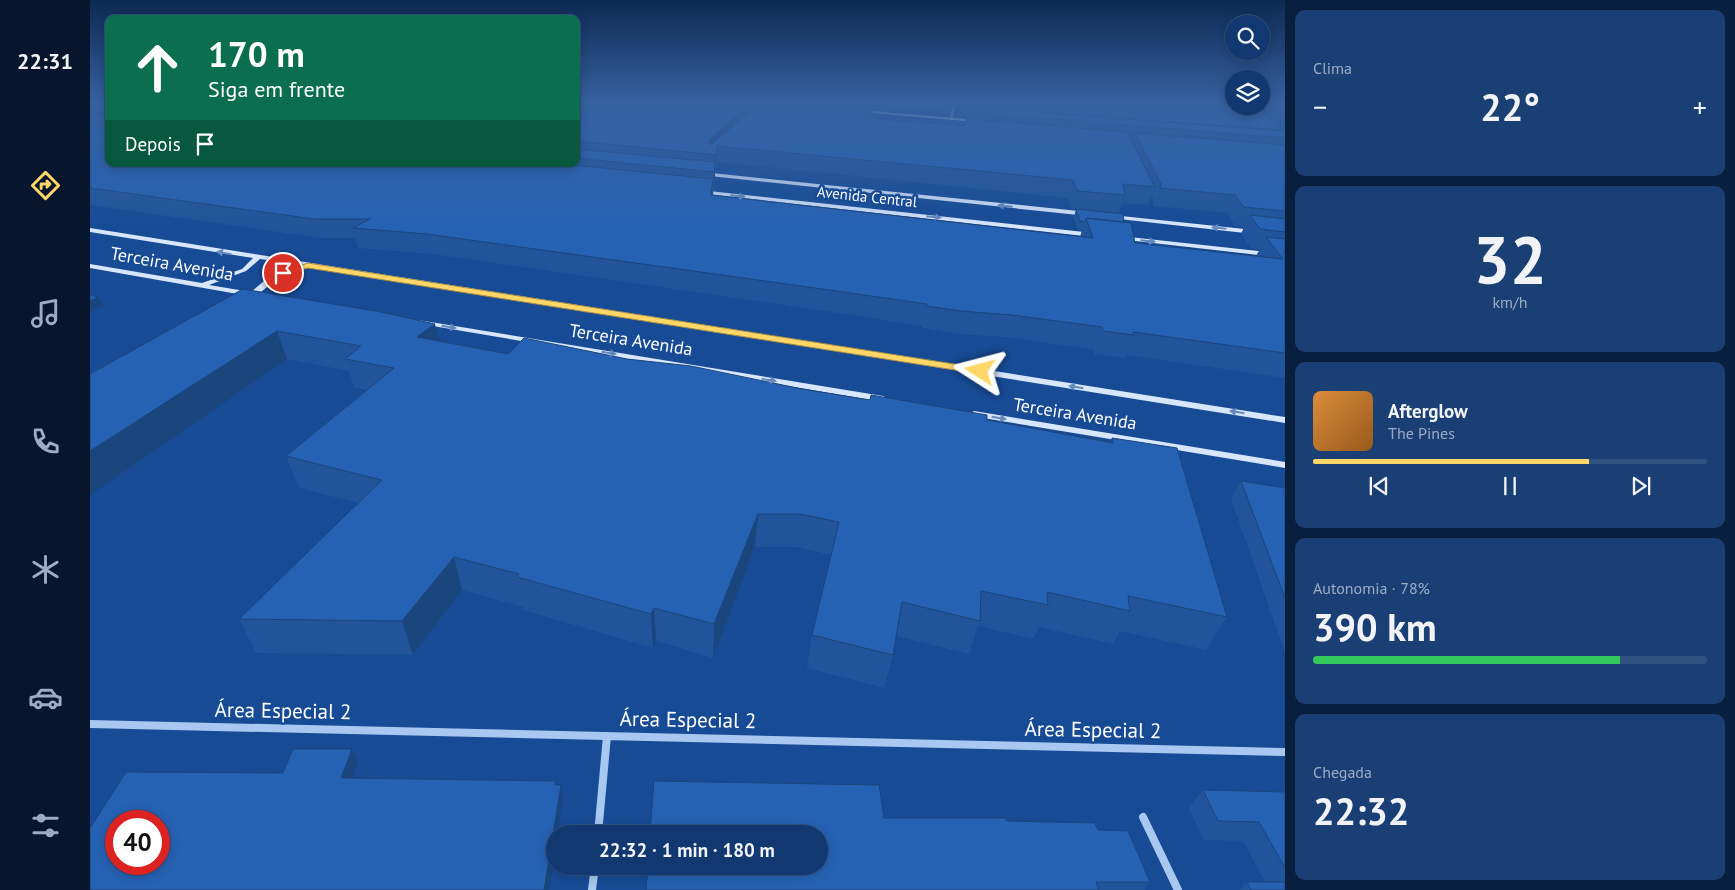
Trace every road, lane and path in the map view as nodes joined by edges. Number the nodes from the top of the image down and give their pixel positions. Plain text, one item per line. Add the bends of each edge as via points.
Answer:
1 (692, 172) edge
2 (693, 191) edge
3 (1028, 208) junction
4 (1100, 215) edge
5 (1109, 216) edge
6 (1069, 218) junction
7 (1032, 227) junction
8 (90, 230) edge
9 (1072, 232) junction
10 (1258, 232) edge
11 (1102, 236) edge
12 (1111, 236) edge
13 (1285, 256) edge
14 (257, 258) junction
15 (90, 266) edge
16 (308, 266) junction
17 (202, 285) junction
18 (241, 293) junction
19 (252, 294) junction
20 (262, 296) edge
21 (232, 298) edge
22 (410, 320) edge
23 (890, 400) edge
24 (968, 413) edge
25 (1285, 420) edge
26 (1285, 465) edge
27 (90, 724) edge
28 (607, 736) junction
29 (1285, 752) edge
30 (1143, 817) dead end
31 (599, 825) edge
32 (594, 875) edge
33 (592, 890) edge
34 (1178, 890) edge

3 -> 1 street, Avenida Central
2 -> 7 street, Avenida Central
3 - 6 street, Avenida Central
3 - 7 street via 1038,218
4 - 6 street, Avenida Central
10 -> 5 street
6 - 9 street
7 - 9 street, Avenida Central
14 -> 8 street, Terceira Avenida
9 - 11 street, Avenida Central
12 -> 13 street
14 - 16 street, Terceira Avenida
14 - 17 street via 244,270
15 - 17 street, Terceira Avenida
16 - 19 street via 274,277
25 -> 16 street, Terceira Avenida
17 - 18 street, Terceira Avenida
18 - 19 street, Terceira Avenida
18 - 21 street
19 - 20 street, Terceira Avenida
22 -> 23 street, Terceira Avenida
24 -> 26 street, Terceira Avenida
27 - 28 street, Área Especial 2
28 - 29 street, Área Especial 2
28 - 31 street
30 - 34 street
32 - 33 street

